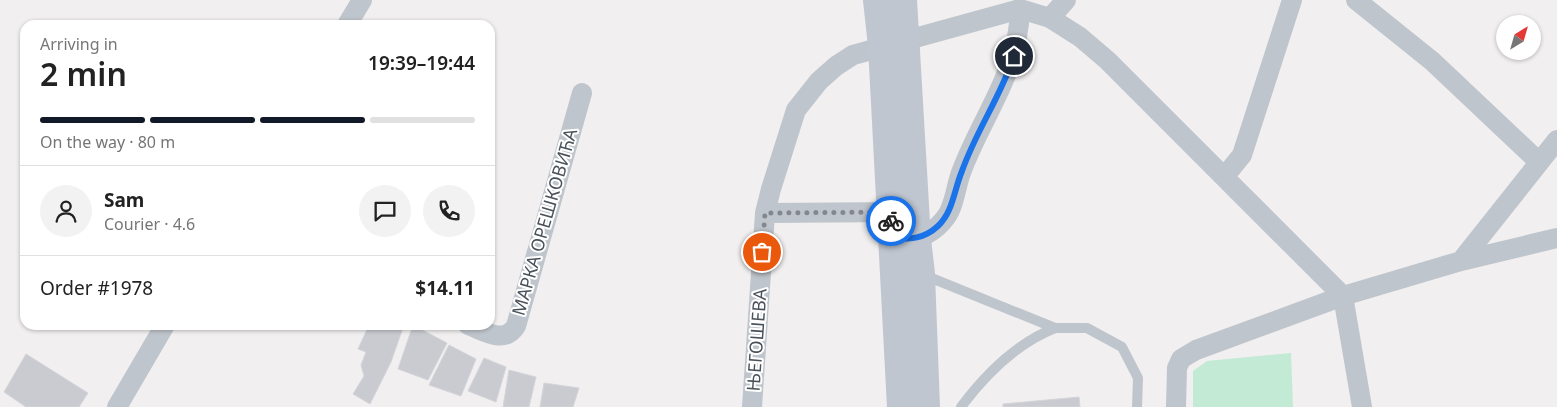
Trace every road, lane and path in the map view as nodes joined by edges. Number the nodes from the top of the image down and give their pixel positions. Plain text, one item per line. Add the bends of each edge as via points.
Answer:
1 (362, 0) edge
2 (877, 0) edge
3 (902, 0) edge
4 (1066, 0) edge
5 (1292, 0) edge
6 (1356, 0) edge
7 (1020, 5) edge
8 (1050, 18) junction
9 (350, 20) edge
10 (894, 43) junction
11 (582, 93) dead end
12 (1557, 140) edge
13 (1539, 162) junction
14 (1225, 176) junction
15 (904, 212) junction
16 (765, 213) junction
17 (1557, 238) edge
18 (901, 246) junction
19 (1461, 261) junction
20 (921, 274) junction
21 (1343, 296) junction
22 (1055, 328) junction
23 (162, 330) edge
24 (481, 330) edge
25 (117, 407) edge
26 (752, 407) edge
27 (901, 407) edge
28 (926, 407) edge
29 (961, 407) edge
30 (1137, 407) edge
31 (1176, 407) edge
32 (1362, 407) edge

1 - 9 street
2 - 10 main road
3 - 10 main road
4 - 8 street
5 - 14 street via 1242,155
6 - 13 street via 1432,60
7 - 8 street
7 - 10 street, ЊЕГОШЕВА
7 - 18 street via 1019,35 1006,80 962,171 948,215 933,231
8 - 14 street via 1107,60
10 - 15 main road
10 - 16 street, ЊЕГОШЕВА via 853,55 836,66 805,96 794,118
11 - 24 street, МАРКА ОРЕШКОВИЋА via 516,326 503,337
12 - 13 street
13 - 19 street
14 - 21 street
15 - 16 street
15 - 18 main road
16 - 26 street, ЊЕГОШЕВА
17 - 19 street
18 - 20 main road
18 - 27 main road
19 - 21 street
20 - 22 lane
20 - 28 main road
21 - 31 street via 1196,350 1181,359 1176,368
21 - 32 street
22 - 29 lane via 1038,335 982,378
22 - 30 lane via 1088,328 1122,347 1138,378
23 - 25 street

